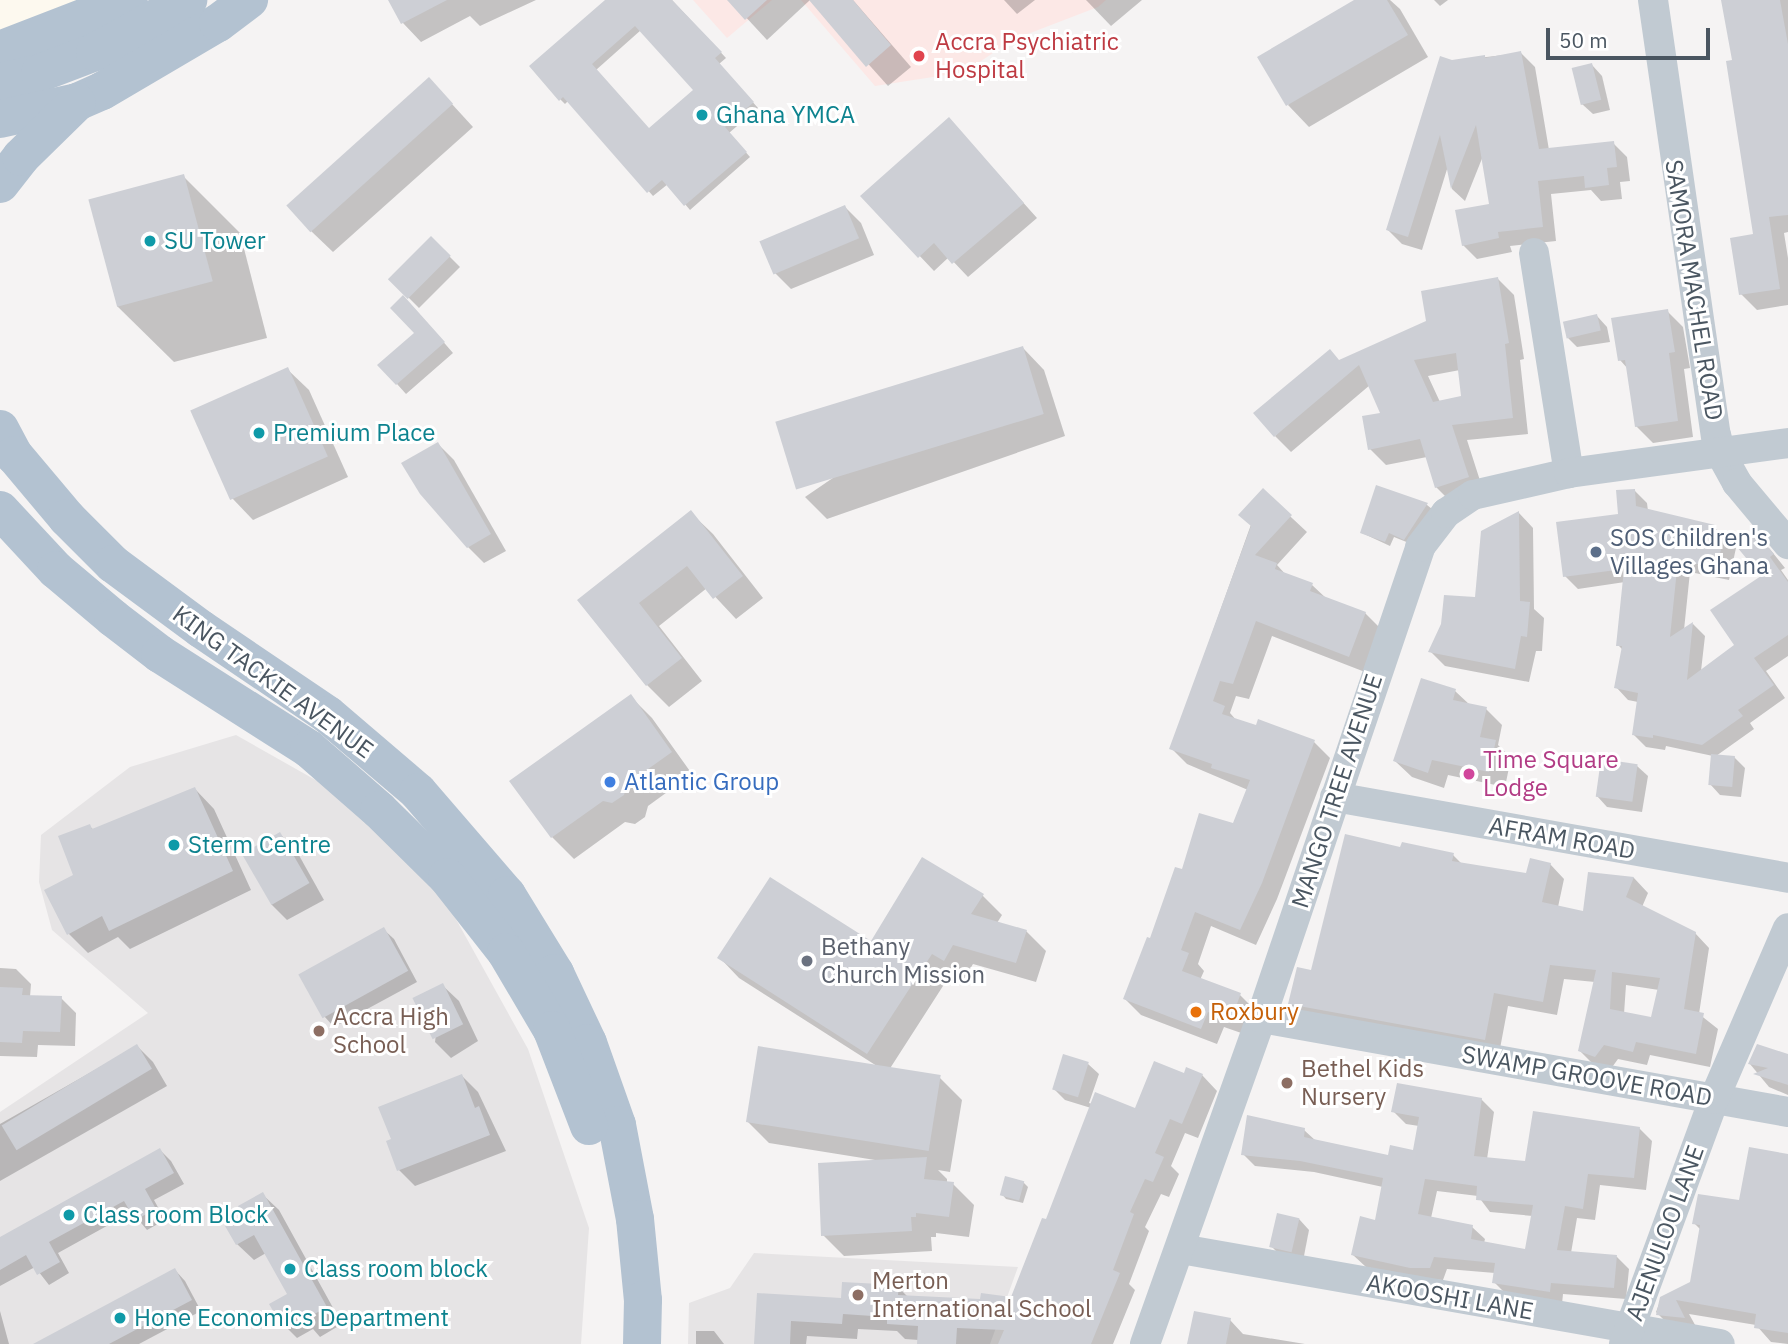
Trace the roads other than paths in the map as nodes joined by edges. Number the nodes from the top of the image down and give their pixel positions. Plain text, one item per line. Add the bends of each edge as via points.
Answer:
1 (129, 0) edge
2 (188, 0) edge
3 (249, 0) edge
4 (1651, 5) edge
5 (0, 50) edge
6 (0, 82) edge
7 (77, 102) junction
8 (0, 119) edge
9 (0, 184) edge
10 (1534, 253) dead end
11 (0, 429) edge
12 (1788, 443) edge
13 (1721, 454) junction
14 (1569, 473) junction
15 (0, 510) edge
16 (1788, 544) edge
17 (1335, 797) junction
18 (1788, 878) edge
19 (1788, 928) edge
20 (1261, 1018) junction
21 (1714, 1099) junction
22 (1788, 1112) edge
23 (1181, 1249) junction
24 (1626, 1337) edge
25 (619, 1344) edge
26 (642, 1344) edge
27 (1145, 1344) edge
28 (1720, 1344) edge

1 - 5 main road
2 - 6 main road via 95,52
3 - 7 main road via 195,37
4 - 13 street, SAMORA MACHEL ROAD
7 - 8 main road
7 - 9 main road
10 - 14 street
11 - 26 main road, KING TACKIE AVENUE via 14,455 113,564 328,715 418,792 508,895 555,973 588,1043 617,1125 635,1219
12 - 13 street, MANGO TREE AVENUE
13 - 14 street, MANGO TREE AVENUE
13 - 16 street, SAMORA MACHEL ROAD via 1737,483
14 - 17 street, MANGO TREE AVENUE via 1473,495 1446,513 1420,547
15 - 25 main road, KING TACKIE AVENUE via 56,570 113,618 160,654 309,749 369,801 447,877 506,952 552,1030 584,1108 606,1189 618,1266
17 - 18 street, AFRAM ROAD
17 - 20 street, MANGO TREE AVENUE
19 - 21 street, AJENULOO LANE
20 - 21 street, SWAMP GROOVE ROAD
20 - 23 street, MANGO TREE AVENUE
21 - 22 street, SWAMP GROOVE ROAD
21 - 24 street, AJENULOO LANE
23 - 24 street, AKOOSHI LANE
23 - 27 street, MANGO TREE AVENUE
24 - 28 street, AKOOSHI LANE

